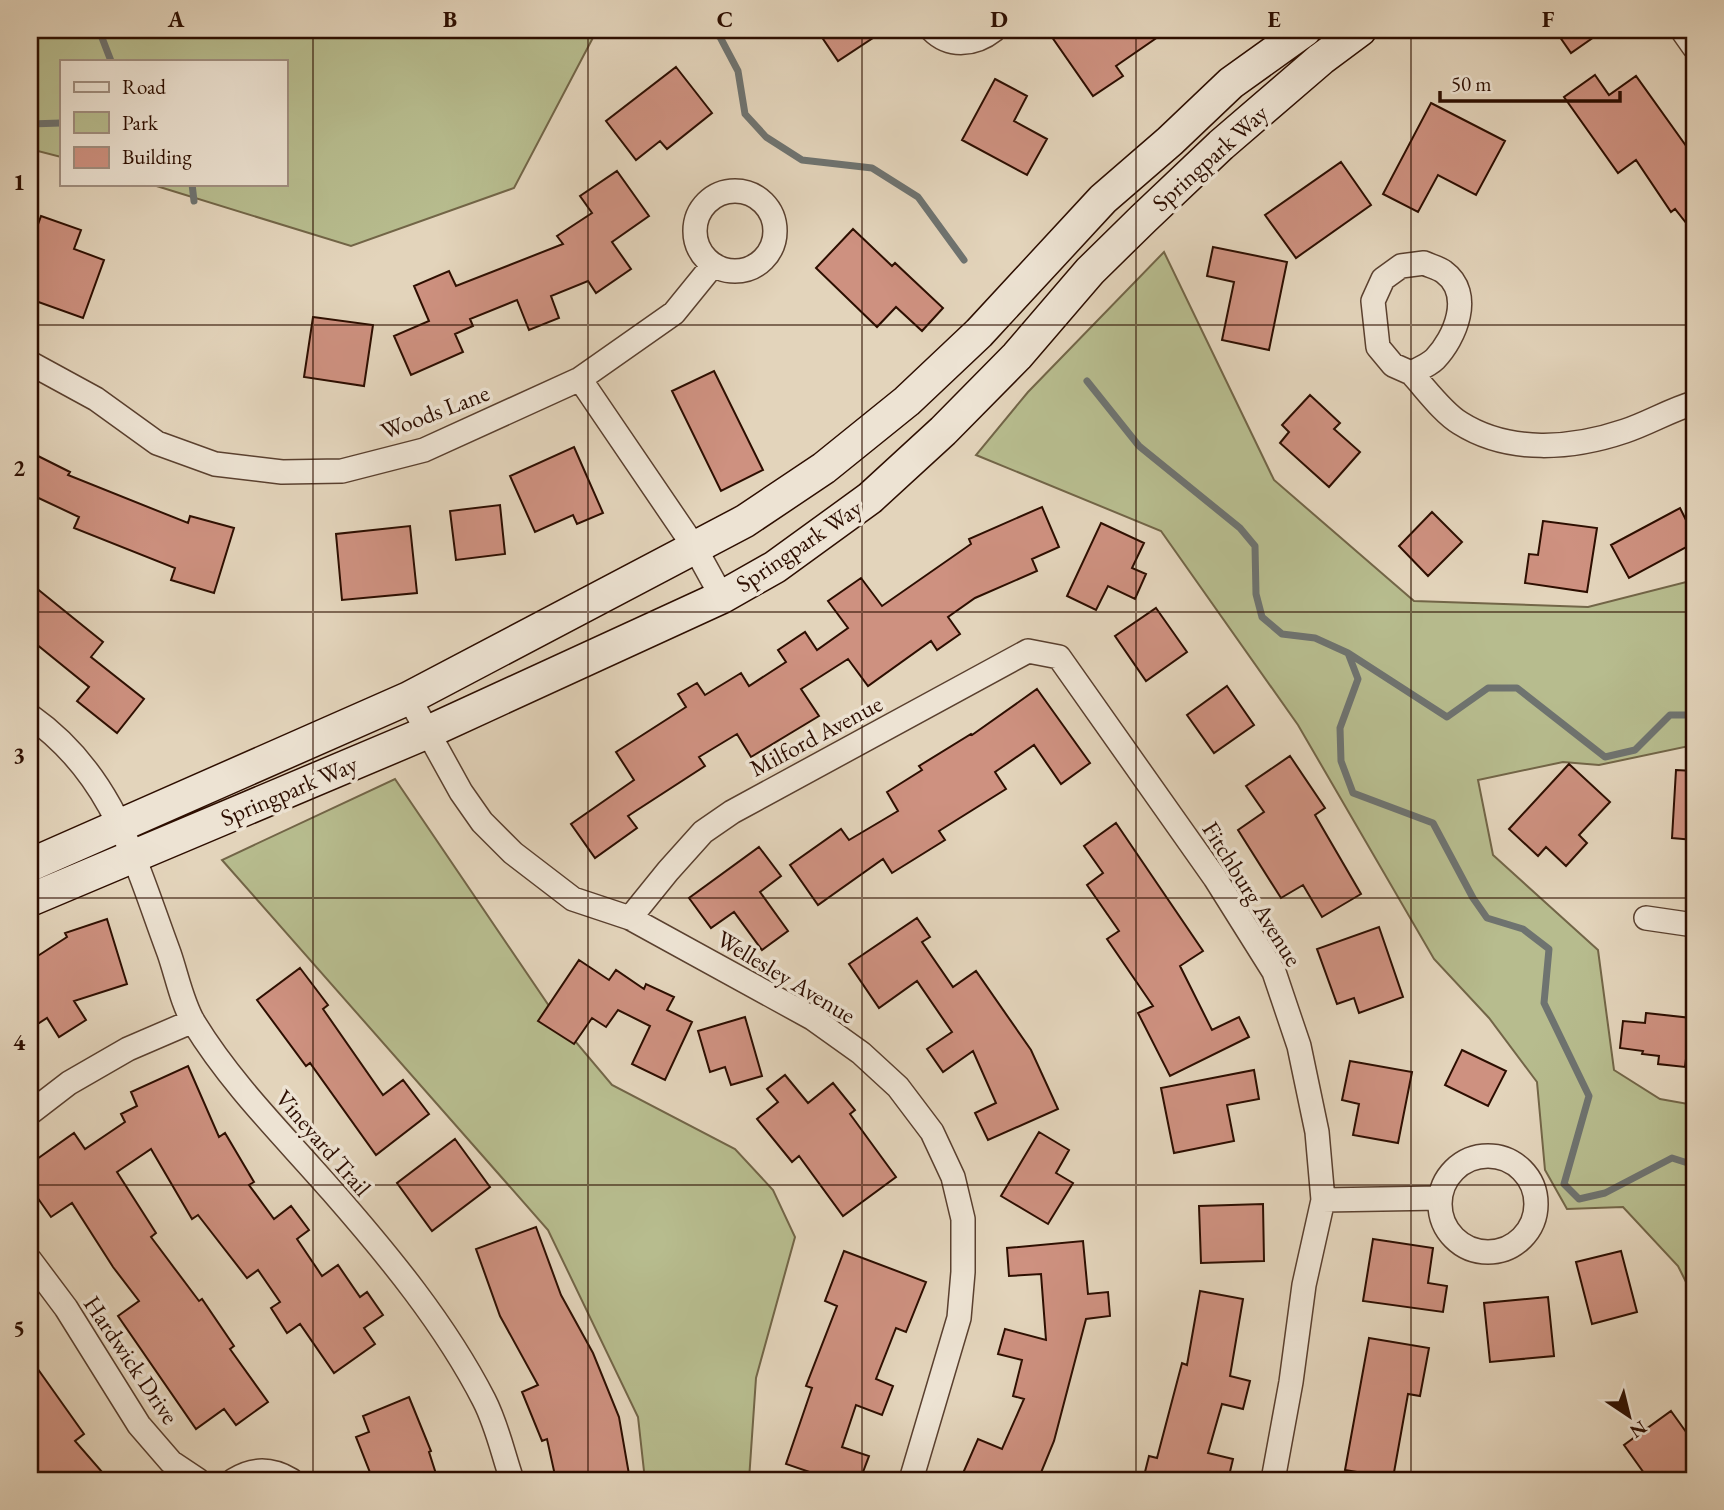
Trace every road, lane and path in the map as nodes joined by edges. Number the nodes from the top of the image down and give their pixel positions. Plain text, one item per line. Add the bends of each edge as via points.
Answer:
1 (932, 30) edge
2 (994, 30) edge
3 (1305, 30) edge
4 (1360, 30) edge
5 (1682, 30) edge
6 (1694, 47) edge
7 (713, 265) dead end
8 (30, 363) edge
9 (1411, 373) junction
10 (580, 379) junction
11 (1694, 403) edge
12 (695, 548) junction
13 (722, 597) junction
14 (1059, 657) joint
15 (409, 698) junction
16 (30, 716) edge
17 (428, 732) junction
18 (121, 826) junction
19 (134, 857) junction
20 (30, 865) edge
21 (30, 900) edge
22 (630, 918) junction
23 (1646, 918) dead end
24 (1694, 925) edge
25 (193, 1021) junction
26 (30, 1113) edge
27 (1440, 1198) junction
28 (1323, 1200) junction
29 (30, 1260) edge
30 (198, 1480) edge
31 (234, 1480) edge
32 (290, 1480) edge
33 (512, 1480) edge
34 (911, 1480) edge
35 (1273, 1480) edge

1 - 2 street via 957,43 976,41
3 - 12 street, Springpark Way via 1231,83 1103,199 979,333 907,401 824,468
4 - 13 street, Springpark Way via 1221,145 1153,209 1090,271 1017,356 870,498 775,567
5 - 6 street
7 - 10 street, Woods Lane via 674,313
8 - 10 street, Woods Lane via 96,399 158,443 215,464 282,472 342,471 424,450
9 - 9 street via 1434,360 1460,315 1459,292 1446,273 1424,263 1392,272 1383,279 1373,301 1378,347 1393,365
9 - 11 street via 1457,422 1489,438 1521,446 1572,444 1624,432
10 - 12 street
12 - 13 street
12 - 15 street, Springpark Way
13 - 17 street, Springpark Way
14 - 22 street, Milford Avenue via 1028,651 732,812 703,832
14 - 28 street, Fitchburg Avenue via 1215,878 1274,972 1299,1046 1317,1132
15 - 17 street, Wellesley Avenue
15 - 18 street, Springpark Way
16 - 18 street, Vineyard Trail via 75,754
17 - 19 street, Springpark Way
17 - 22 street, Wellesley Avenue via 475,812 513,853 573,900
18 - 19 street, Vineyard Trail
18 - 20 street, Springpark Way
19 - 21 street, Springpark Way
19 - 25 street, Vineyard Trail
22 - 34 street, Wellesley Avenue via 812,1018 898,1087 932,1132 953,1177 963,1219 963,1272 959,1318
23 - 24 street
25 - 26 street via 128,1049 69,1083
25 - 33 street, Vineyard Trail via 235,1082 333,1192 439,1326 485,1402
27 - 27 street via 1446,1180 1458,1166 1475,1157 1494,1156 1513,1162 1527,1174 1536,1191 1537,1210 1531,1228 1518,1243 1482,1253 1464,1247 1450,1234 1441,1217
27 - 28 street
28 - 35 street, Fitchburg Avenue via 1304,1285
29 - 30 street, Hardwick Drive via 66,1308 139,1425 172,1462
31 - 32 street via 256,1470 278,1472

